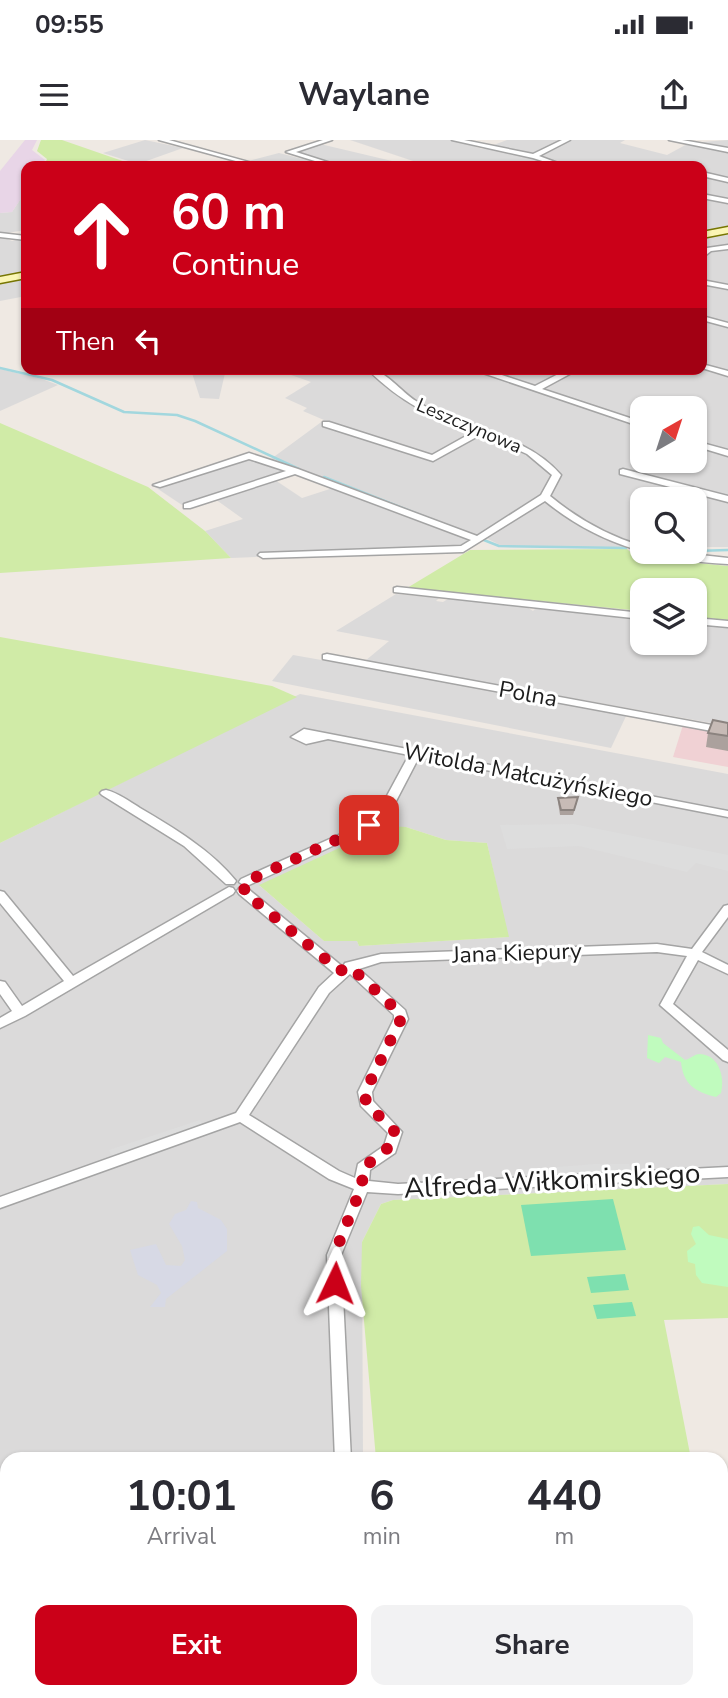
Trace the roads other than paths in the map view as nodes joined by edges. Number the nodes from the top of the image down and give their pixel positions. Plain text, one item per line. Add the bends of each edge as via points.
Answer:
1 (162, 140) edge
2 (330, 140) edge
3 (455, 140) edge
4 (567, 140) edge
5 (672, 140) edge
6 (728, 150) edge
7 (534, 156) junction
8 (241, 161) edge
9 (320, 161) edge
10 (548, 161) edge
11 (707, 175) edge
12 (728, 180) edge
13 (718, 192) dead end
14 (707, 196) edge
15 (707, 197) edge
16 (728, 201) edge
17 (728, 230) edge
18 (707, 234) edge
19 (0, 235) edge
20 (21, 237) edge
21 (728, 247) edge
22 (707, 251) edge
23 (21, 276) edge
24 (0, 280) edge
25 (710, 283) dead end
26 (728, 287) edge
27 (707, 320) edge
28 (728, 326) edge
29 (707, 368) edge
30 (728, 374) edge
31 (378, 375) edge
32 (493, 375) edge
33 (563, 375) edge
34 (536, 389) junction
35 (630, 421) edge
36 (326, 424) dead end
37 (481, 431) junction
38 (707, 447) edge
39 (728, 453) edge
40 (295, 471) junction
41 (624, 472) dead end
42 (157, 485) dead end
43 (545, 497) junction
44 (728, 499) edge
45 (187, 506) dead end
46 (481, 537) junction
47 (263, 555) dead end
48 (728, 561) edge
49 (397, 590) dead end
50 (630, 615) edge
51 (707, 622) edge
52 (728, 624) edge
53 (327, 657) dead end
54 (728, 731) edge
55 (328, 736) dead end
56 (416, 753) junction
57 (106, 793) dead end
58 (728, 814) edge
59 (229, 886) junction
60 (244, 887) junction
61 (0, 895) edge
62 (728, 909) edge
63 (695, 953) junction
64 (345, 969) junction
65 (728, 970) edge
66 (71, 982) junction
67 (0, 985) edge
68 (20, 1013) junction
69 (0, 1024) edge
70 (728, 1057) edge
71 (241, 1116) junction
72 (728, 1172) edge
73 (362, 1186) junction
74 (0, 1203) edge
75 (342, 1452) edge

1 - 8 street
2 - 9 street via 289,152
3 - 7 street
4 - 7 street
5 - 6 street
7 - 10 street
11 - 12 street
13 - 14 street
15 - 16 street
17 - 18 street
19 - 20 street
21 - 22 street
23 - 24 street
25 - 26 street
27 - 28 street
29 - 30 street
31 - 37 street, Leszczynowa via 414,404
32 - 34 street
33 - 34 street
34 - 35 street
36 - 37 street via 433,458
37 - 43 street, Leszczynowa via 547,463 556,475
38 - 39 street
40 - 42 street via 249,456
40 - 45 street
40 - 46 street
41 - 44 street
43 - 46 street
43 - 48 street via 603,535 641,551
46 - 47 street via 463,549
49 - 50 street
51 - 52 street
53 - 54 street, Polna
55 - 56 street, Witolda Małcużyńskiego
56 - 58 street, Witolda Małcużyńskiego
56 - 60 street via 385,810 369,825
57 - 59 street via 219,869
59 - 60 street
59 - 66 street
60 - 64 street
61 - 66 street
62 - 63 street
63 - 64 street, Jana Kiepury via 657,948 381,958
63 - 65 street, Jana Kiepury
63 - 70 street via 666,1004
64 - 71 street via 324,990
64 - 73 street via 400,1013 401,1019 365,1092 366,1103 395,1132 394,1143 363,1168
66 - 68 street
67 - 68 street
68 - 69 street
71 - 73 street via 334,1175
71 - 74 street
72 - 73 street, Alfreda Wiłkomirskiego via 398,1189
73 - 75 street via 334,1255

